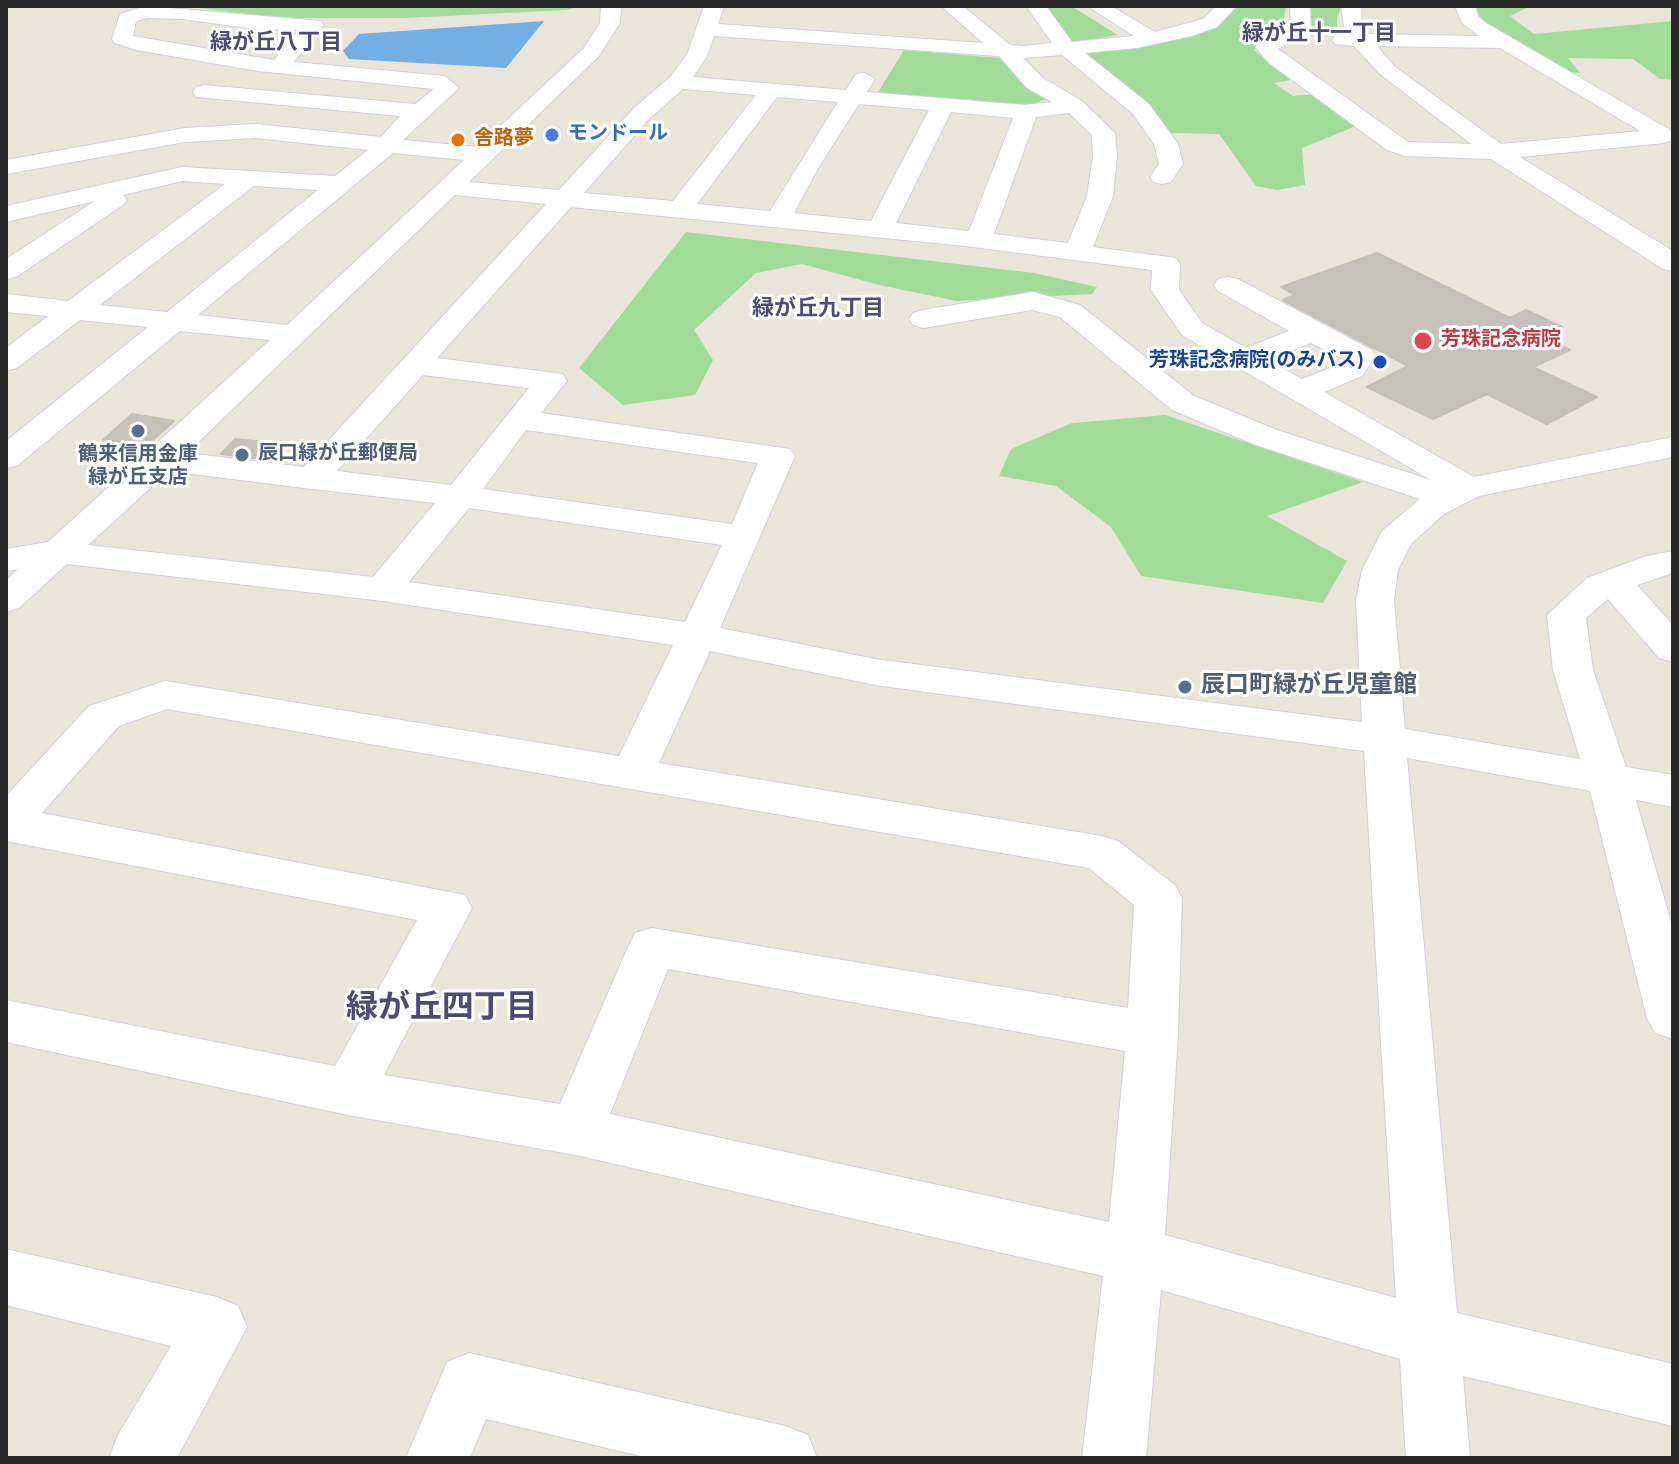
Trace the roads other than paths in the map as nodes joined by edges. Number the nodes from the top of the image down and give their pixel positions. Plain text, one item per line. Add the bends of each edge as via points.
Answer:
1 (611, 6) edge
2 (714, 6) edge
3 (1036, 6) edge
4 (1097, 6) edge
5 (1227, 6) edge
6 (1300, 6) edge
7 (1351, 6) edge
8 (1465, 6) edge
9 (946, 13) edge
10 (705, 29) junction
11 (1291, 38) junction
12 (1153, 39) junction
13 (1360, 41) junction
14 (1504, 42) junction
15 (885, 43) junction
16 (1066, 48) junction
17 (1006, 52) junction
18 (218, 60) junction
19 (279, 67) junction
20 (838, 68) dead end
21 (869, 70) junction
22 (678, 82) junction
23 (204, 92) junction
24 (770, 92) junction
25 (853, 98) junction
26 (1074, 106) junction
27 (942, 107) junction
28 (420, 111) junction
29 (1024, 112) junction
30 (185, 135) junction
31 (387, 146) junction
32 (1496, 152) junction
33 (482, 155) junction
34 (6, 167) edge
35 (250, 177) junction
36 (1162, 177) dead end
37 (342, 184) junction
38 (135, 186) junction
39 (449, 187) junction
40 (566, 196) junction
41 (681, 208) junction
42 (6, 214) edge
43 (779, 218) junction
44 (880, 229) junction
45 (979, 239) junction
46 (1078, 252) junction
47 (1673, 263) edge
48 (6, 271) edge
49 (1228, 285) dead end
50 (6, 303) edge
51 (75, 310) junction
52 (923, 319) dead end
53 (174, 321) junction
54 (1312, 332) junction
55 (292, 334) junction
56 (1242, 360) junction
57 (6, 362) edge
58 (417, 365) junction
59 (1299, 391) junction
60 (518, 419) junction
61 (1673, 447) edge
62 (6, 458) edge
63 (161, 460) junction
64 (312, 479) junction
65 (1459, 493) junction
66 (460, 496) junction
67 (744, 537) junction
68 (57, 552) junction
69 (6, 560) edge
70 (1673, 562) edge
71 (1613, 581) junction
72 (383, 590) junction
73 (6, 600) edge
74 (696, 636) junction
75 (1673, 649) edge
76 (1387, 740) junction
77 (633, 772) junction
78 (1609, 781) junction
79 (1673, 791) edge
80 (6, 824) edge
81 (1673, 1018) edge
82 (6, 1021) edge
83 (1152, 1034) junction
84 (348, 1092) junction
85 (576, 1131) junction
86 (1135, 1255) junction
87 (6, 1277) edge
88 (1429, 1337) junction
89 (1673, 1395) edge
90 (141, 1458) edge
91 (438, 1458) edge
92 (785, 1458) edge
93 (1114, 1458) edge
94 (1438, 1458) edge

1 - 33 street via 610,23 592,52
2 - 10 street
3 - 16 street
4 - 12 street
5 - 12 street via 1210,23
6 - 11 street via 1301,30
7 - 13 street via 1352,28
8 - 14 street via 1469,19
9 - 17 street via 972,22
10 - 15 street
10 - 22 street via 705,57
11 - 13 street
11 - 32 street via 1265,47 1395,145
12 - 16 street
13 - 14 street
13 - 32 street via 1387,70
14 - 32 street via 1664,136
15 - 17 street
15 - 21 street
16 - 17 street
16 - 36 street via 1141,109 1166,144 1171,164
17 - 26 street via 1035,83
18 - 19 street
18 - 19 street via 122,39 127,18 146,12 182,13 314,25
18 - 23 street
19 - 28 street via 437,81 448,88
20 - 21 street
21 - 25 street
22 - 24 street
22 - 40 street
23 - 28 street
23 - 30 street
24 - 25 street
24 - 41 street
25 - 27 street
25 - 43 street
26 - 29 street
26 - 46 street via 1103,133 1105,156 1100,196
27 - 29 street
27 - 44 street
28 - 31 street
29 - 45 street
30 - 31 street via 256,131
30 - 34 street
31 - 33 street
31 - 37 street
32 - 47 street
33 - 39 street
35 - 37 street
35 - 38 street via 182,174
35 - 51 street
37 - 53 street
38 - 42 street
38 - 48 street
39 - 40 street
39 - 55 street
40 - 41 street
40 - 58 street
41 - 43 street
43 - 44 street
44 - 45 street
45 - 46 street
46 - 56 street via 1166,264 1165,290 1192,329
49 - 54 street
50 - 51 street
51 - 53 street
51 - 57 street
52 - 65 street via 1033,301 1070,311 1183,403 1265,437
53 - 55 street
53 - 62 street
54 - 56 street
54 - 59 street via 1361,356 1351,370
55 - 63 street
56 - 59 street
58 - 60 street via 552,381
58 - 64 street
59 - 65 street
60 - 66 street
60 - 67 street via 778,456
61 - 65 street
63 - 64 street
63 - 68 street
64 - 66 street
65 - 76 street via 1432,507 1395,539 1380,570 1375,600
66 - 67 street
66 - 72 street
67 - 74 street
68 - 69 street
68 - 72 street
68 - 73 street
70 - 71 street
71 - 75 street
71 - 78 street via 1566,615 1573,670
72 - 74 street
74 - 76 street via 875,672
74 - 77 street
76 - 78 street
76 - 88 street
77 - 80 street via 165,695 104,716
77 - 83 street via 1102,853 1158,898
78 - 79 street
78 - 81 street
80 - 84 street via 448,908
82 - 84 street
83 - 85 street via 652,947
83 - 86 street
84 - 85 street
85 - 86 street
86 - 88 street
86 - 93 street
87 - 90 street via 217,1327
88 - 89 street
88 - 94 street
91 - 92 street via 469,1384

